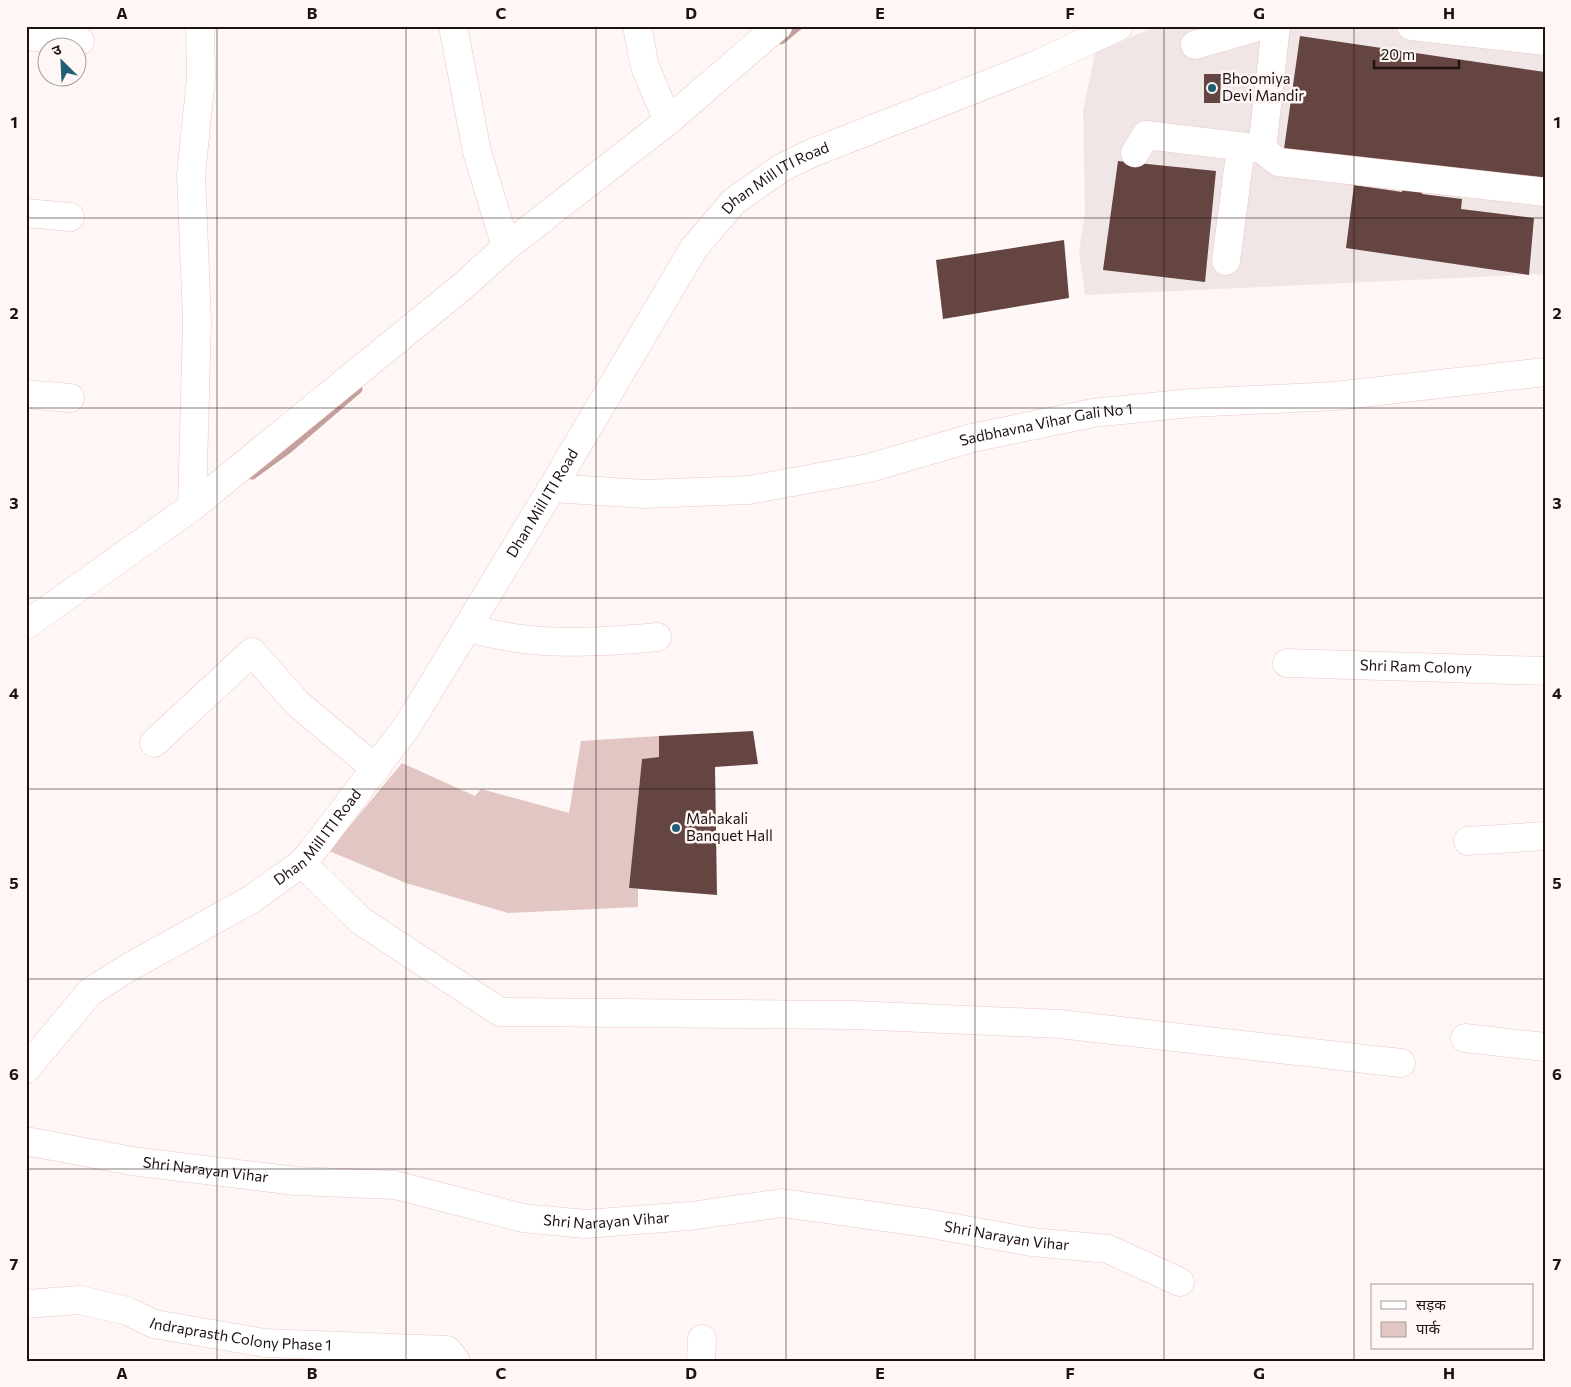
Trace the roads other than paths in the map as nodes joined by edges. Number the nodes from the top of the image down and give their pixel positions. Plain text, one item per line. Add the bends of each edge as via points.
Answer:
1 (200, 26) edge
2 (453, 26) edge
3 (637, 26) edge
4 (778, 26) edge
5 (1120, 26) edge
6 (1262, 26) edge
7 (1276, 26) edge
8 (1411, 26) edge
9 (26, 36) edge
10 (48, 38) edge
11 (1545, 41) edge
12 (1195, 45) dead end
13 (668, 121) junction
14 (1251, 148) junction
15 (1135, 153) dead end
16 (1545, 192) edge
17 (26, 212) edge
18 (70, 217) dead end
19 (506, 247) junction
20 (1226, 261) dead end
21 (1545, 372) edge
22 (26, 394) edge
23 (70, 398) dead end
24 (552, 488) junction
25 (192, 507) junction
26 (26, 625) edge
27 (467, 627) junction
28 (657, 637) dead end
29 (1287, 663) dead end
30 (1545, 671) edge
31 (154, 743) dead end
32 (376, 769) junction
33 (1545, 836) edge
34 (1468, 841) dead end
35 (302, 862) junction
36 (1465, 1038) dead end
37 (1545, 1047) edge
38 (1401, 1064) dead end
39 (26, 1069) edge
40 (26, 1141) edge
41 (1180, 1282) dead end
42 (26, 1304) edge
43 (456, 1361) edge

1 - 25 street via 200,78 191,175 196,320
2 - 19 street via 477,152
3 - 13 street via 645,67
4 - 13 street
5 - 24 street, Dhan Mill ITI Road via 1036,65 812,153 783,167 734,201 694,248
6 - 12 street
7 - 14 street
8 - 11 street
9 - 10 street
13 - 19 street
14 - 15 street via 1146,135
14 - 16 street via 1278,162
14 - 20 street
17 - 18 street
19 - 25 street via 463,286
21 - 24 street, Sadbhavna Vihar Gali No 1 via 1335,396 1191,403 1093,413 972,438 869,468 749,490 645,494
22 - 23 street
24 - 27 street, Dhan Mill ITI Road
25 - 26 street
27 - 28 street via 499,637 554,642
27 - 32 street, Dhan Mill ITI Road via 408,724
29 - 30 street, Shri Ram Colony
31 - 32 street via 252,652 298,704
32 - 35 street, Dhan Mill ITI Road
33 - 34 street
35 - 38 street via 361,921 500,1012 853,1015 1060,1024
35 - 39 street, Dhan Mill ITI Road via 252,899 90,992
36 - 37 street
40 - 41 street, Shri Narayan Vihar via 132,1161 286,1180 395,1185 523,1218 585,1224 690,1216 782,1203 1032,1242 1108,1249
42 - 43 street, Indraprasth Colony Phase 1 via 80,1300 127,1310 154,1324 265,1343 446,1350

